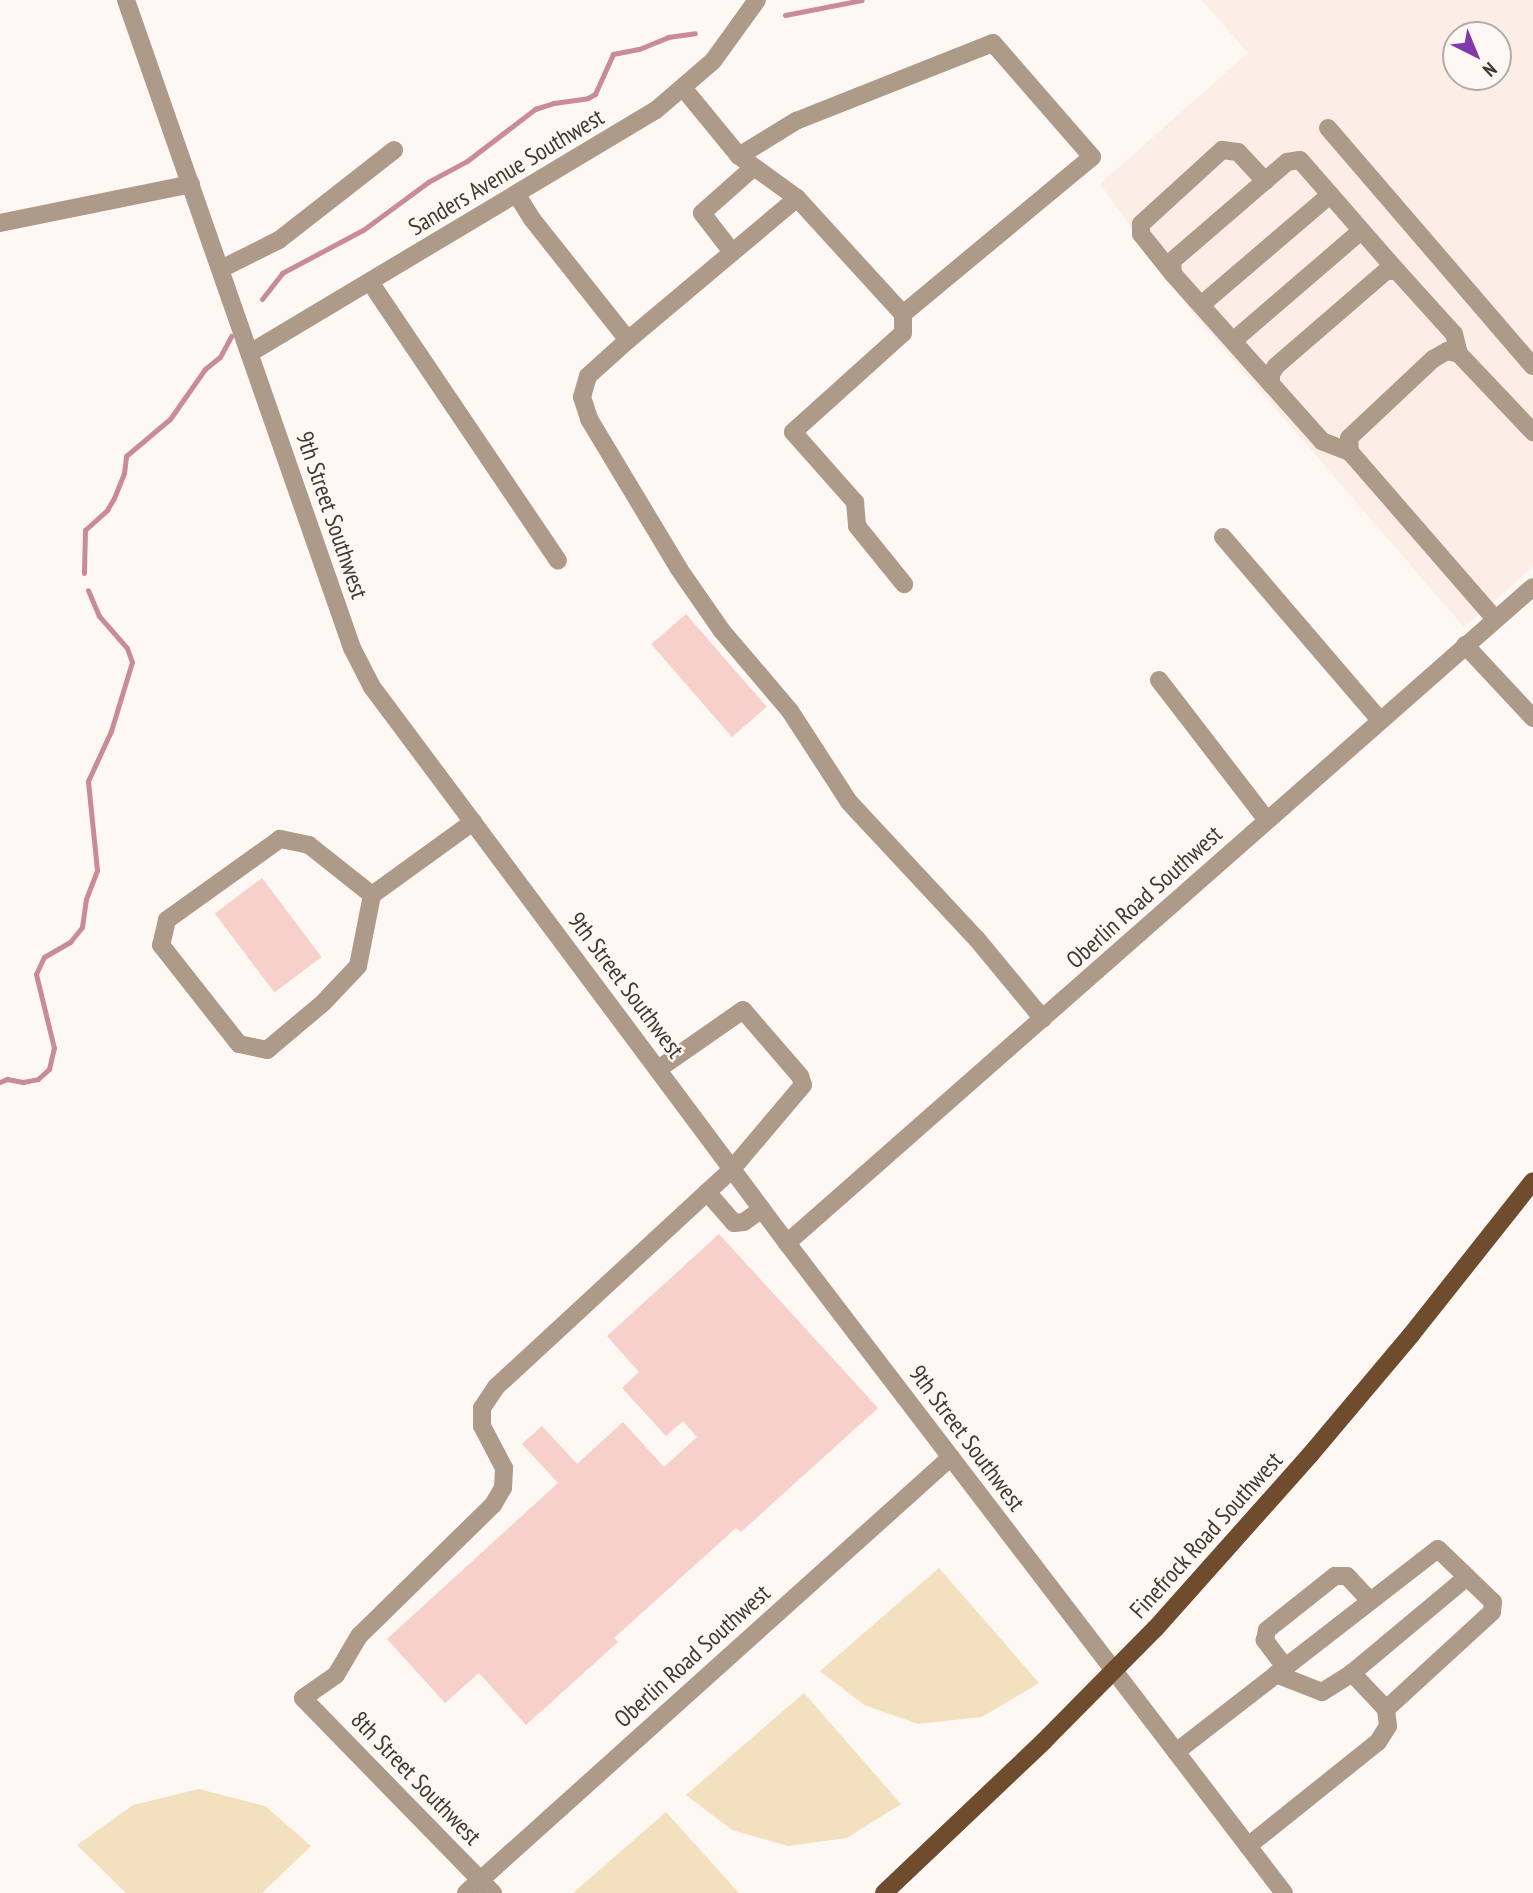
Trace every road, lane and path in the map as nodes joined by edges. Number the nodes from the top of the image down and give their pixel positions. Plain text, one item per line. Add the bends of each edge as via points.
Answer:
1 (126, 0) edge
2 (757, 0) edge
3 (684, 89) junction
4 (1328, 128) dead end
5 (394, 150) dead end
6 (746, 161) junction
7 (1265, 181) junction
8 (191, 184) junction
9 (517, 195) junction
10 (1330, 195) junction
11 (797, 198) junction
12 (0, 223) edge
13 (1361, 231) junction
14 (732, 252) junction
15 (221, 270) junction
16 (1397, 271) junction
17 (1173, 274) junction
18 (370, 282) junction
19 (1201, 305) junction
20 (903, 314) junction
21 (628, 340) junction
22 (1233, 341) junction
23 (250, 353) junction
24 (1459, 354) junction
25 (1533, 366) edge
26 (1271, 384) junction
27 (1533, 432) edge
28 (1350, 452) junction
29 (1223, 537) dead end
30 (558, 561) dead end
31 (904, 584) dead end
32 (1533, 587) edge
33 (1495, 620) junction
34 (1465, 645) junction
35 (1159, 680) dead end
36 (1533, 718) edge
37 (1380, 720) junction
38 (1267, 820) junction
39 (473, 822) junction
40 (372, 895) junction
41 (1043, 1019) junction
42 (658, 1069) junction
43 (732, 1169) junction
44 (1533, 1181) edge
45 (706, 1192) junction
46 (762, 1209) junction
47 (787, 1243) junction
48 (951, 1457) junction
49 (1467, 1577) junction
50 (1370, 1601) junction
51 (1115, 1671) junction
52 (1281, 1671) junction
53 (1352, 1673) junction
54 (1386, 1709) junction
55 (1176, 1752) junction
56 (1248, 1846) junction
57 (487, 1886) edge
58 (466, 1893) edge
59 (884, 1893) edge
60 (1284, 1893) edge

1 - 8 street, 9th Street Southwest
2 - 3 street, Sanders Avenue Southwest via 730,41
3 - 6 street
3 - 9 street, Sanders Avenue Southwest
4 - 25 street
5 - 15 street via 279,240
6 - 11 street
6 - 14 street via 702,213
6 - 20 street via 796,121 993,43 1092,157
7 - 10 street via 1287,162 1300,160
7 - 17 street via 1172,261
7 - 17 street via 1238,152 1222,150 1141,224 1141,233
8 - 12 street
8 - 15 street, 9th Street Southwest
9 - 18 street, Sanders Avenue Southwest
9 - 21 street
10 - 13 street
10 - 19 street
11 - 14 street
11 - 20 street
13 - 16 street
13 - 22 street
14 - 21 street
15 - 23 street, 9th Street Southwest
16 - 24 street via 1454,334
16 - 26 street via 1386,271 1276,366
17 - 19 street
18 - 23 street, Sanders Avenue Southwest
18 - 30 street
19 - 22 street
20 - 31 street via 903,333 793,432 855,502 857,526
21 - 41 street via 588,376 582,397 589,419 680,569 722,631 790,711 849,802 976,938
22 - 26 street
23 - 39 street, 9th Street Southwest via 361,669
24 - 27 street
24 - 28 street via 1447,351 1433,359 1349,438
26 - 28 street via 1322,441
28 - 33 street
29 - 37 street
32 - 33 street, Oberlin Road Southwest
33 - 34 street, Oberlin Road Southwest
34 - 36 street
34 - 37 street, Oberlin Road Southwest
35 - 38 street
37 - 38 street, Oberlin Road Southwest
38 - 41 street, Oberlin Road Southwest
39 - 40 street
39 - 42 street, 9th Street Southwest
40 - 40 street via 358,966 267,1051 239,1044 161,945 167,920 280,839 309,845
41 - 47 street, Oberlin Road Southwest
42 - 43 street, 9th Street Southwest
42 - 43 street via 743,1010 800,1076 803,1085
43 - 45 street
43 - 46 street, 9th Street Southwest
44 - 51 main road, Finefrock Road Southwest via 1310,1455
45 - 46 street via 734,1223 744,1222
45 - 57 street, 8th Street Southwest via 496,1387 482,1408 482,1426 504,1468 503,1488 493,1505 359,1636 336,1675 303,1698
46 - 47 street, 9th Street Southwest
47 - 48 street, 9th Street Southwest
48 - 51 street, 9th Street Southwest
48 - 57 street, Oberlin Road Southwest
49 - 50 street via 1438,1549
49 - 53 street
49 - 54 street via 1493,1602 1492,1612
50 - 52 street
50 - 52 street via 1347,1576 1335,1576 1267,1630 1265,1640
51 - 55 street, 9th Street Southwest
51 - 59 main road, Finefrock Road Southwest
52 - 53 street via 1322,1692
52 - 55 street
53 - 54 street
54 - 56 street via 1388,1726 1378,1742
55 - 56 street, 9th Street Southwest
56 - 60 street, 9th Street Southwest
57 - 58 street, Oberlin Road Southwest

